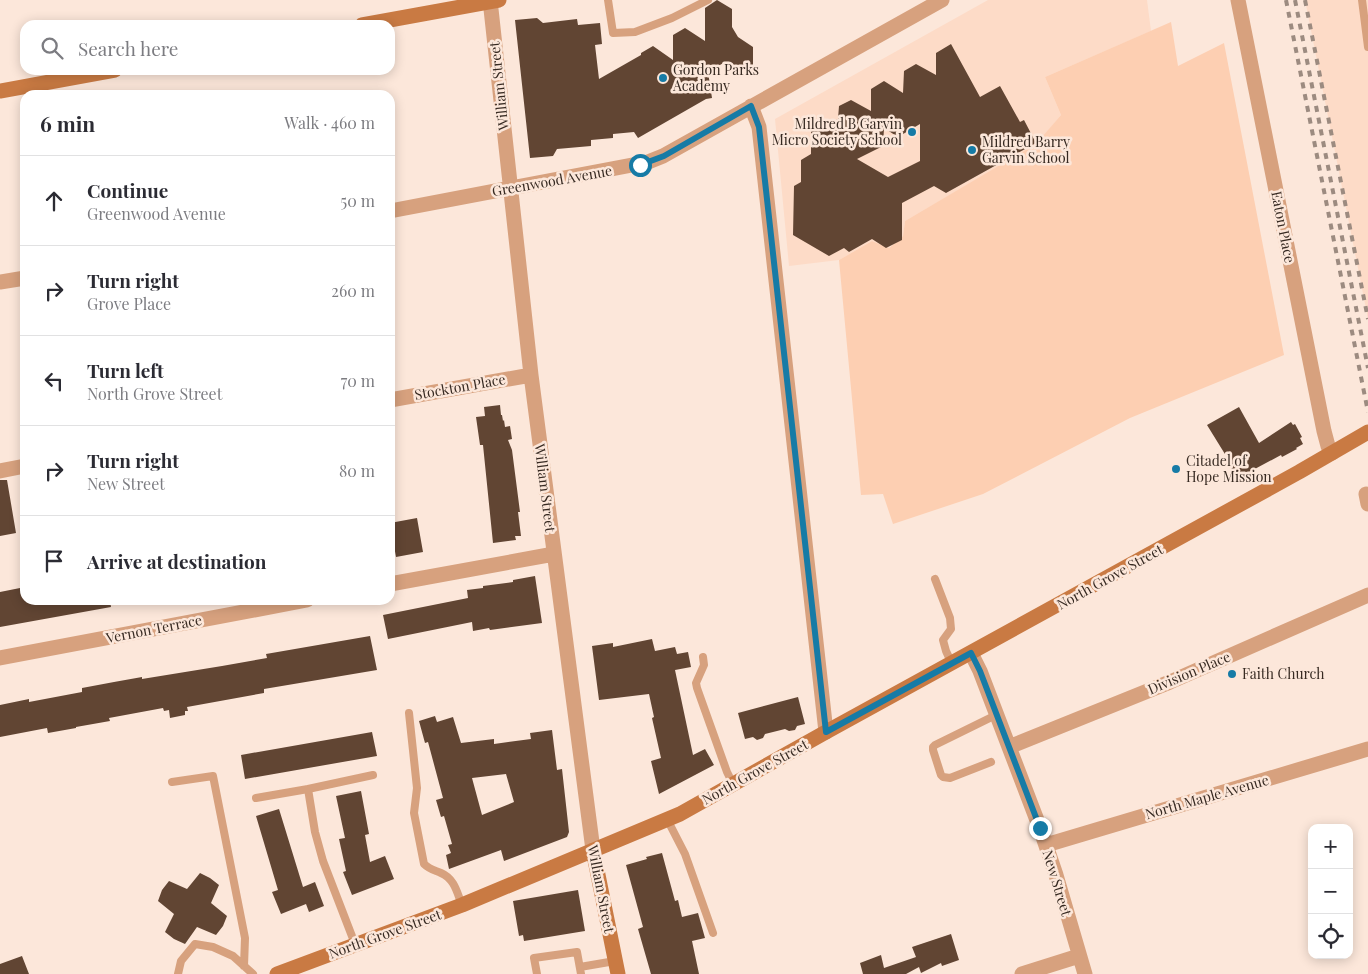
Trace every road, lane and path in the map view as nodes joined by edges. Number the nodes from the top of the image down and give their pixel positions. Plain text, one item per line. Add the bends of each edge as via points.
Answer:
1 (493, 0) edge
2 (608, 0) edge
3 (708, 0) edge
4 (942, 0) edge
5 (1238, 0) edge
6 (1362, 0) edge
7 (388, 20) edge
8 (1368, 47) edge
9 (88, 75) edge
10 (0, 91) edge
11 (751, 106) junction
12 (510, 189) junction
13 (395, 210) edge
14 (20, 279) edge
15 (0, 282) edge
16 (531, 374) junction
17 (395, 399) edge
18 (1368, 432) edge
19 (1332, 453) junction
20 (20, 467) edge
21 (0, 471) edge
22 (554, 554) junction
23 (935, 579) dead end
24 (395, 583) edge
25 (1368, 595) edge
26 (281, 605) edge
27 (971, 653) junction
28 (703, 657) dead end
29 (0, 658) edge
30 (952, 664) junction
31 (409, 713) dead end
32 (996, 715) junction
33 (826, 732) junction
34 (1008, 747) junction
35 (1368, 749) edge
36 (991, 762) dead end
37 (373, 775) dead end
38 (172, 782) dead end
39 (733, 784) junction
40 (308, 789) junction
41 (256, 798) dead end
42 (668, 819) junction
43 (1046, 845) junction
44 (593, 850) junction
45 (462, 905) junction
46 (713, 933) dead end
47 (355, 944) junction
48 (1079, 956) junction
49 (244, 966) junction
50 (617, 968) edge
51 (580, 971) edge
52 (178, 974) edge
53 (253, 974) edge
54 (277, 974) edge
55 (538, 974) edge
56 (1022, 974) edge
57 (1085, 974) edge

1 - 7 main road
1 - 12 street, William Street
2 - 3 lane via 613,33 635,32
4 - 11 street, Greenwood Avenue
5 - 19 street, Eaton Place via 1324,431
6 - 8 lane
9 - 10 main road
11 - 12 street, Greenwood Avenue via 648,162
11 - 33 street via 759,127
12 - 13 street, Greenwood Avenue
12 - 16 street, William Street
14 - 15 street
16 - 17 street, Stockton Place
16 - 22 street, William Street
18 - 19 main road, North Grove Street
19 - 27 main road, North Grove Street
20 - 21 street
22 - 24 street
22 - 44 street, William Street
23 - 30 lane via 950,618 951,629 943,640
25 - 34 street, Division Place via 1176,679
26 - 29 street, Vernon Terrace
27 - 30 main road, North Grove Street
27 - 32 street, New Street
28 - 39 lane via 704,665 698,676 697,688
30 - 33 main road, North Grove Street
31 - 45 lane via 417,788 414,813 424,864 453,882
32 - 34 street, New Street
32 - 36 lane via 933,747 941,775 946,778
33 - 39 main road, North Grove Street
34 - 43 street, New Street
35 - 43 street, North Maple Avenue
37 - 40 lane
38 - 49 lane via 213,776 245,938
39 - 42 main road, North Grove Street
40 - 41 lane
40 - 47 lane via 323,861
42 - 44 main road, North Grove Street
42 - 46 lane via 685,854
43 - 48 street, New Street
44 - 45 main road, North Grove Street
44 - 50 main road, William Street
45 - 47 main road, North Grove Street
47 - 54 main road, North Grove Street
48 - 56 street
48 - 57 street, New Street
49 - 52 lane via 233,956 213,947 195,944 181,961
49 - 53 lane
50 - 51 lane
51 - 55 lane via 577,952 534,958

